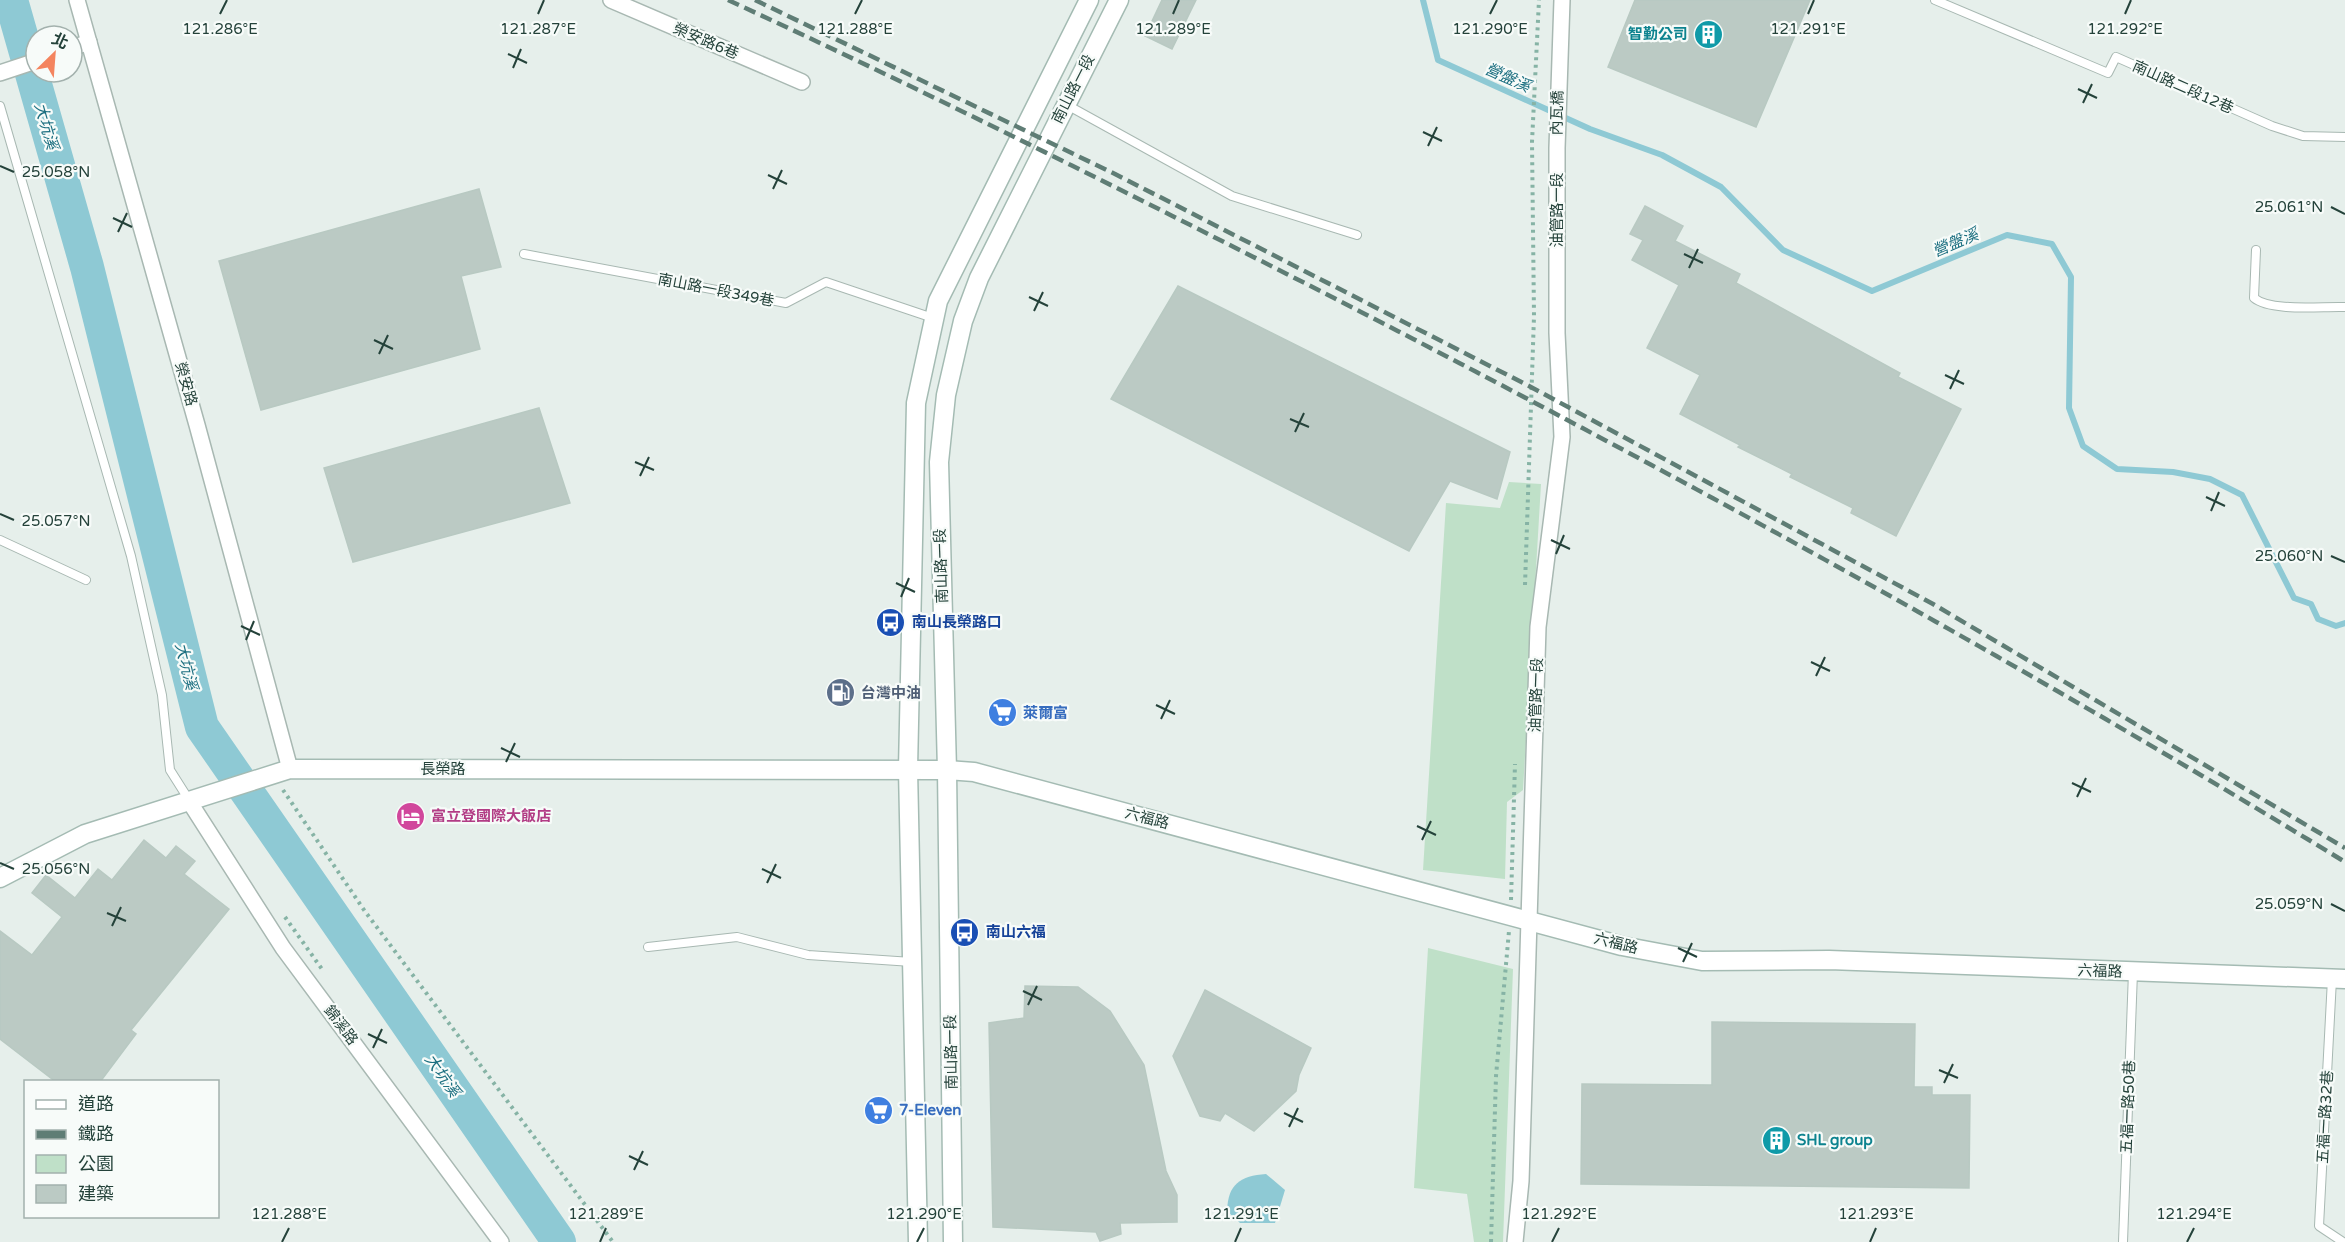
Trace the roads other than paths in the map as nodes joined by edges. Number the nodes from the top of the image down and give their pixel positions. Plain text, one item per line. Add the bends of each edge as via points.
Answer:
1 (77, 0) edge
2 (611, 0) edge
3 (1089, 0) edge
4 (1119, 0) edge
5 (1562, 0) edge
6 (1935, 0) edge
7 (89, 42) junction
8 (84, 44) edge
9 (24, 64) edge
10 (0, 73) edge
11 (802, 82) dead end
12 (1066, 104) junction
13 (0, 106) edge
14 (2345, 136) edge
15 (1557, 148) joint
16 (1357, 235) dead end
17 (2256, 250) dead end
18 (524, 254) dead end
19 (2345, 307) edge
20 (934, 319) junction
21 (0, 540) edge
22 (86, 580) dead end
23 (908, 769) junction
24 (947, 770) junction
25 (281, 772) junction
26 (196, 800) junction
27 (0, 878) edge
28 (1530, 920) junction
29 (648, 947) dead end
30 (912, 962) junction
31 (2133, 972) junction
32 (2338, 979) edge
33 (501, 1242) edge
34 (918, 1242) edge
35 (953, 1242) edge
36 (1515, 1242) edge
37 (2123, 1242) edge
38 (2343, 1242) edge

1 - 7 street, 榮安路
2 - 11 street, 榮安路6巷
3 - 20 street, 南山路一段 via 938,302
4 - 12 street, 南山路一段
5 - 15 street, 內瓦橋
6 - 14 lane, 南山路二段12巷 via 2108,73 2116,57 2272,126 2302,136
7 - 8 street
7 - 25 street, 榮安路 via 197,424
9 - 10 street
12 - 16 lane via 1232,196
12 - 24 street, 南山路一段 via 978,278 963,321 946,395 939,462
13 - 26 lane via 131,556 162,695 170,770
15 - 28 street, 油管路一段 via 1557,333 1562,437 1539,627
17 - 19 lane via 2254,298 2260,302
18 - 20 lane, 南山路一段349巷 via 786,303 826,282
20 - 23 street, 南山路一段 via 916,403
21 - 22 lane
23 - 24 street, 六福路
23 - 25 street, 長榮路
23 - 30 street, 南山路一段
24 - 28 street, 六福路 via 975,772
24 - 35 street, 南山路一段
25 - 26 street, 長榮路
26 - 27 street, 長榮路 via 85,834
26 - 33 street, 錦溪路 via 284,948
28 - 31 street, 六福路 via 1622,946 1702,961 1829,960
28 - 36 street, 油管路一段 via 1521,1181
29 - 30 lane via 738,937 808,955
30 - 34 street, 南山路一段
31 - 32 street, 六福路
31 - 37 lane, 五福一路50巷
32 - 38 lane, 五福一路32巷 via 2319,1226

